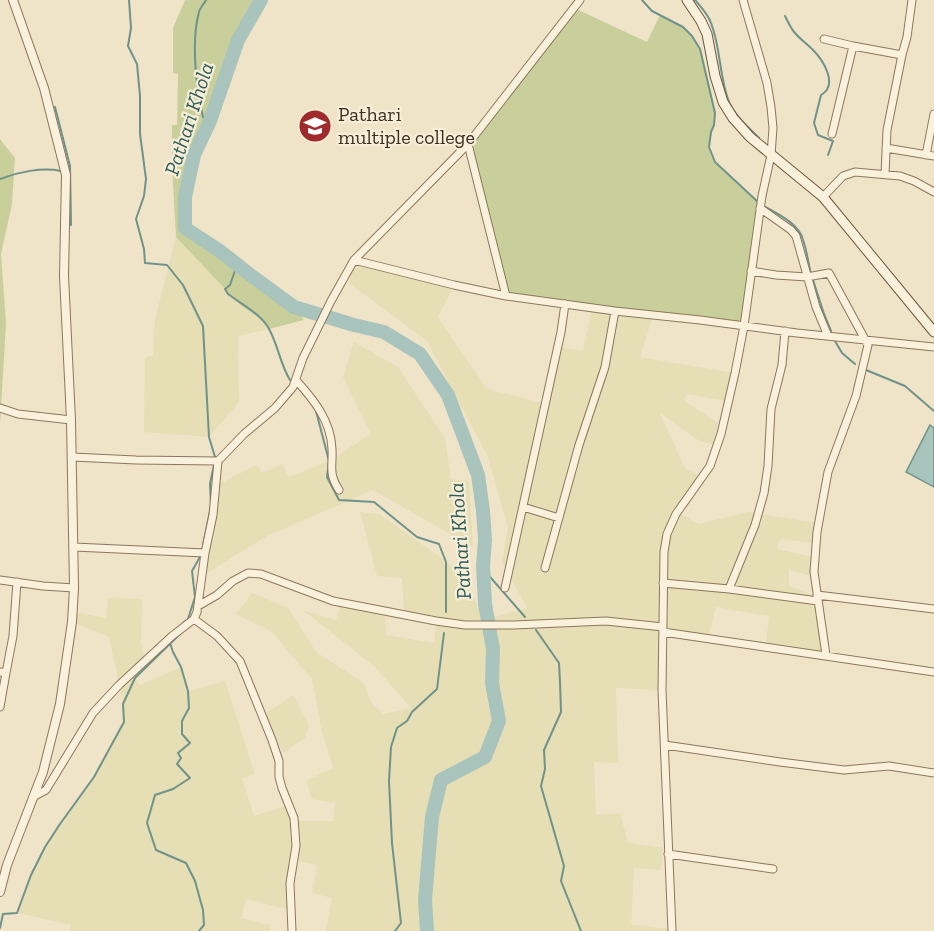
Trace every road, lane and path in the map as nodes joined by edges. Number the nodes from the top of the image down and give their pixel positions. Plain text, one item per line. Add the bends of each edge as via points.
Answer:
1 (13, 0) edge
2 (580, 0) edge
3 (687, 0) edge
4 (743, 0) edge
5 (912, 0) edge
6 (824, 39) dead end
7 (853, 46) junction
8 (902, 55) junction
9 (934, 114) edge
10 (832, 134) dead end
11 (468, 144) junction
12 (886, 148) junction
13 (771, 155) junction
14 (926, 155) junction
15 (934, 156) edge
16 (885, 174) junction
17 (934, 192) edge
18 (824, 197) junction
19 (760, 208) junction
20 (354, 260) junction
21 (751, 271) junction
22 (807, 277) junction
23 (506, 296) junction
24 (566, 304) junction
25 (615, 311) junction
26 (744, 326) junction
27 (785, 331) junction
28 (934, 332) edge
29 (828, 336) junction
30 (866, 339) junction
31 (934, 347) edge
32 (296, 380) junction
33 (0, 408) edge
34 (71, 420) junction
35 (72, 457) junction
36 (218, 461) junction
37 (339, 490) dead end
38 (523, 507) junction
39 (559, 518) junction
40 (74, 547) junction
41 (205, 553) junction
42 (545, 568) dead end
43 (0, 580) edge
44 (17, 582) junction
45 (663, 583) junction
46 (74, 588) junction
47 (505, 588) dead end
48 (729, 589) junction
49 (817, 598) junction
50 (198, 606) junction
51 (934, 609) edge
52 (194, 619) junction
53 (663, 630) junction
54 (826, 655) junction
55 (3, 672) edge
56 (934, 672) edge
57 (0, 706) edge
58 (665, 745) junction
59 (934, 773) edge
60 (33, 797) junction
61 (669, 854) junction
62 (0, 866) edge
63 (773, 869) dead end
64 (5, 875) junction
65 (0, 892) edge
66 (292, 931) edge
67 (672, 931) edge

1 - 34 street via 44,87 66,175 64,276
2 - 11 street
3 - 13 main road via 707,34 723,102 738,124
4 - 13 street via 767,83 773,128
5 - 8 street
6 - 7 street
7 - 8 street
7 - 10 street
8 - 12 street
9 - 14 street
11 - 20 street
11 - 23 street
12 - 14 street
12 - 16 street
13 - 18 main road
13 - 19 street
14 - 15 street
16 - 17 street via 914,181
16 - 18 street via 855,172 843,176
18 - 28 main road
19 - 21 street
19 - 22 street via 796,236
20 - 23 street
20 - 32 street via 303,358
21 - 22 street
21 - 26 street
22 - 29 street
22 - 30 street via 829,273
23 - 24 street
24 - 25 street
24 - 38 street
25 - 26 street
25 - 39 street via 605,367
26 - 27 street
26 - 45 street via 715,453 667,534
27 - 29 street
27 - 48 street via 782,365 771,409 764,493
29 - 30 street
30 - 31 street
30 - 49 street via 868,350 856,396 828,472 815,552
32 - 36 street via 275,408
32 - 37 street via 317,404 327,427 333,450 332,478
33 - 34 street
34 - 35 street
35 - 36 street
35 - 40 street
36 - 41 street
38 - 39 street
38 - 47 street
39 - 42 street
40 - 41 street
40 - 46 street
41 - 50 street
43 - 44 street
44 - 46 street
44 - 55 street via 13,636
45 - 48 street
45 - 53 street
46 - 60 street via 60,704
48 - 49 street
49 - 51 street
49 - 54 street
50 - 52 street
50 - 53 street via 248,573 261,574 333,601 465,625 606,621
52 - 60 street via 93,713 46,790
52 - 66 street via 217,636 240,662 279,761 279,777 294,818
53 - 54 street
53 - 58 street
54 - 56 street
55 - 57 street
58 - 59 street via 844,770 889,766
58 - 61 street
60 - 64 street
61 - 63 street
61 - 67 street
62 - 64 street
64 - 65 street

